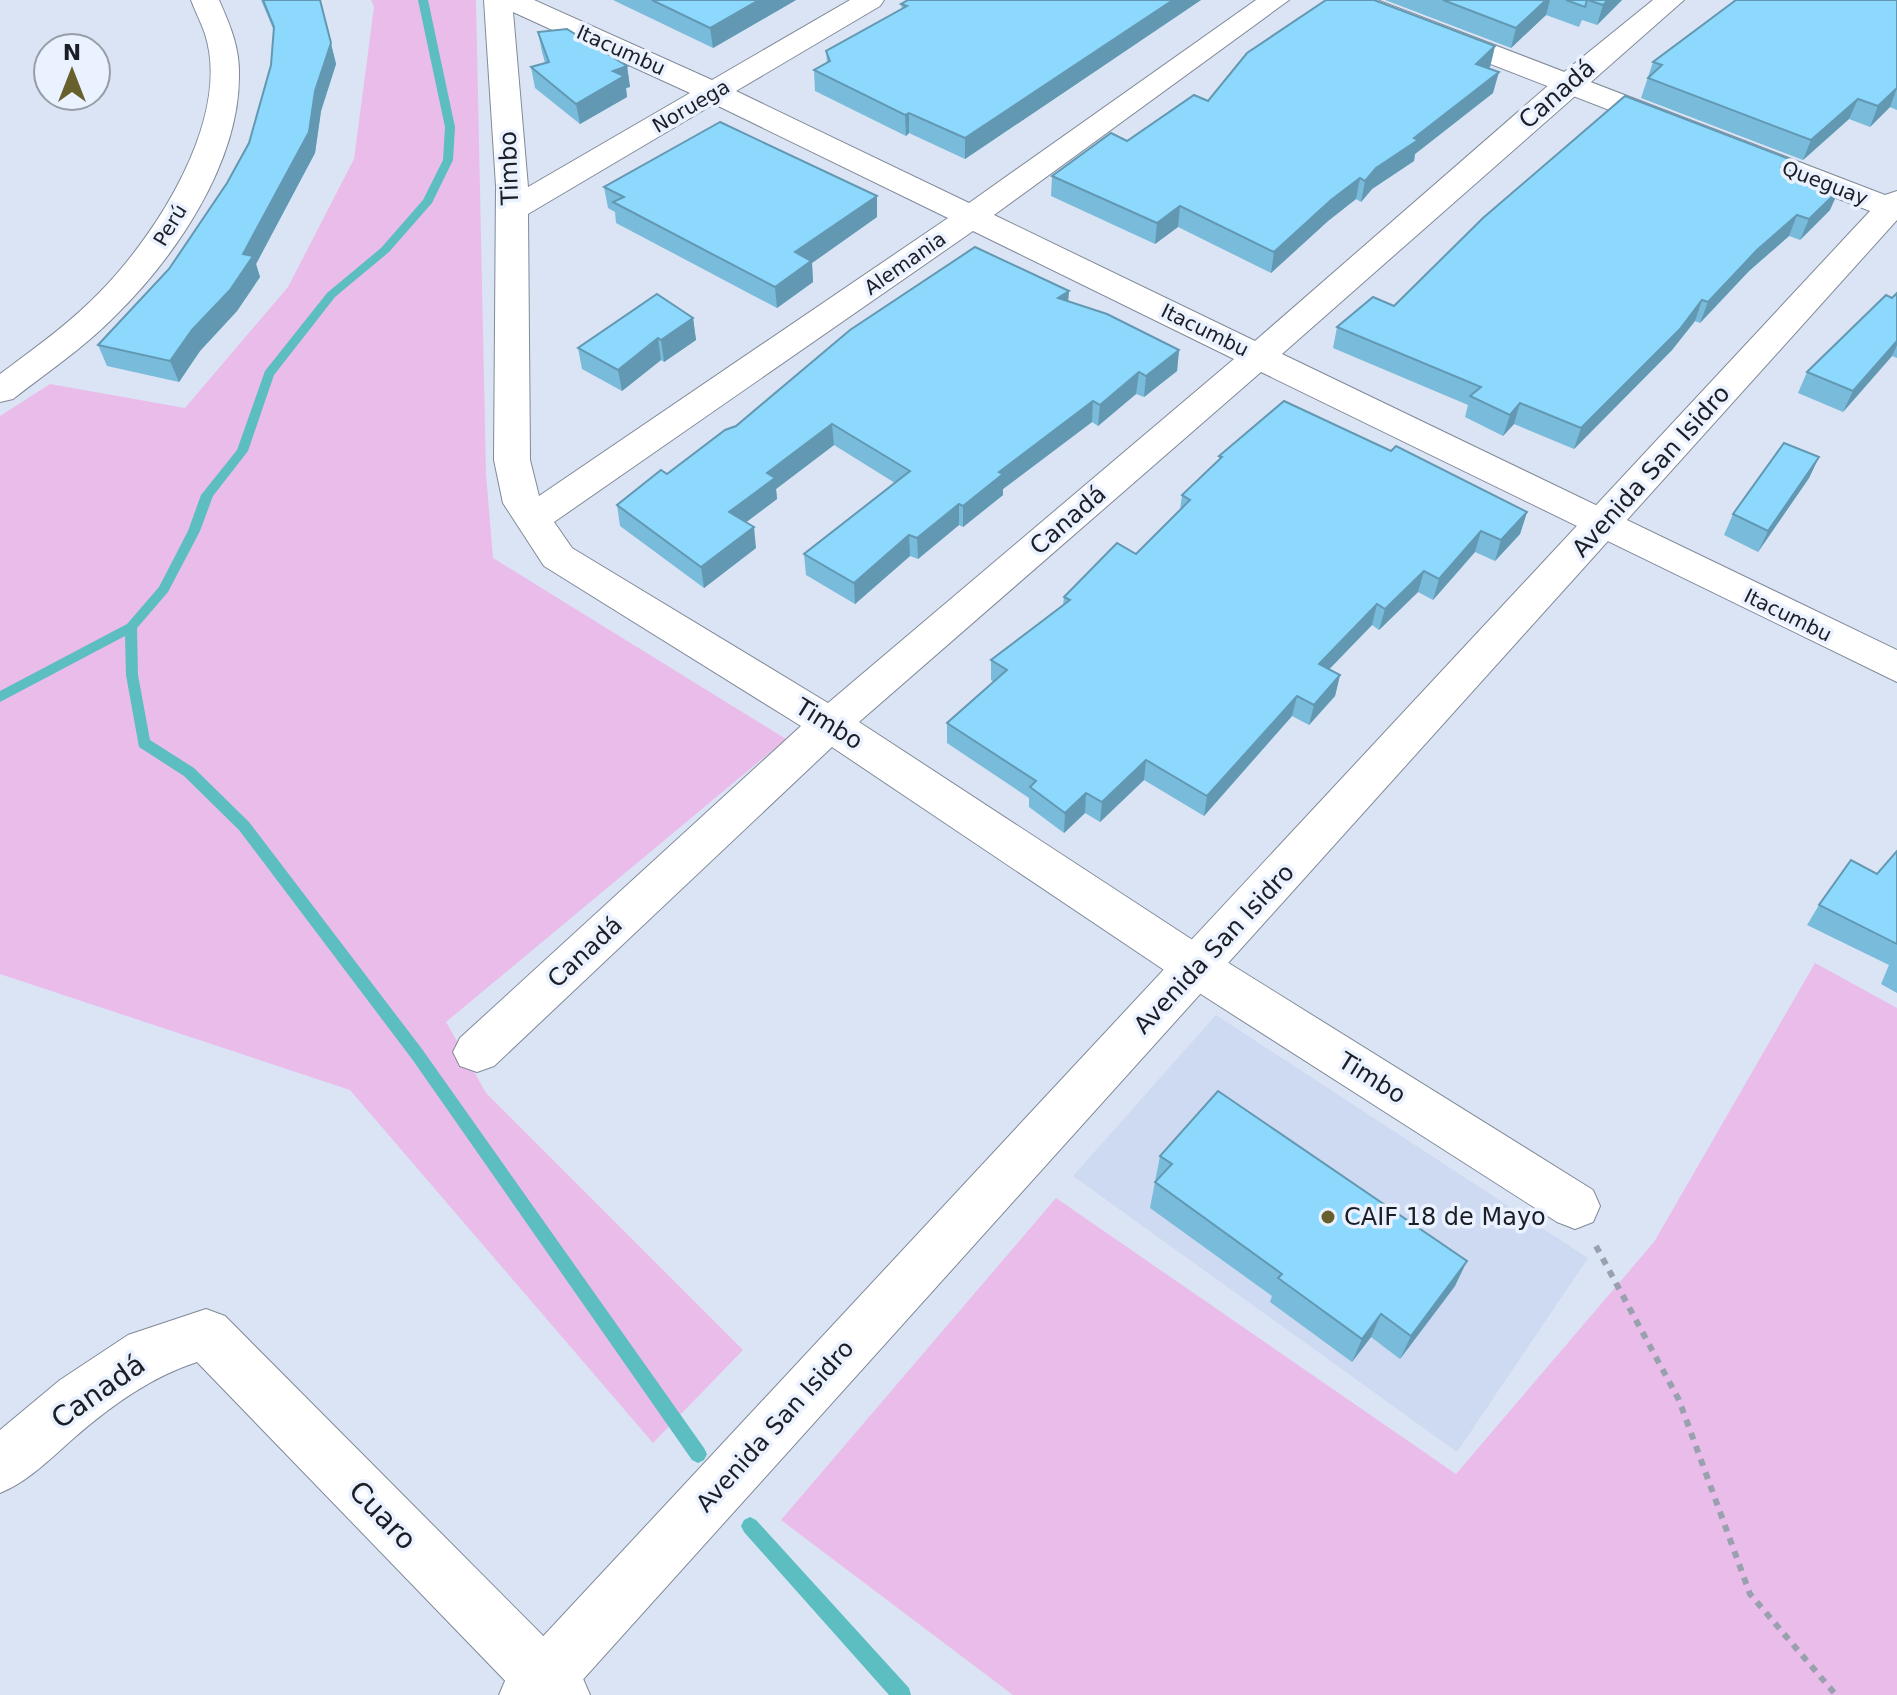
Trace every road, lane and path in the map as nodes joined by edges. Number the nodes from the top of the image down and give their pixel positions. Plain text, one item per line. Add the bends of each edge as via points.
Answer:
1 (205, 0) edge
2 (498, 0) edge
3 (511, 0) edge
4 (870, 0) edge
5 (1275, 0) edge
6 (1351, 0) edge
7 (1670, 0) edge
8 (1569, 83) junction
9 (714, 92) junction
10 (1895, 207) edge
11 (510, 211) junction
12 (971, 217) junction
13 (1259, 356) junction
14 (0, 391) edge
15 (531, 520) junction
16 (1601, 526) junction
17 (1897, 667) edge
18 (830, 724) junction
19 (1198, 968) junction
20 (477, 1052) dead end
21 (1575, 1206) joint
22 (206, 1334) joint
23 (0, 1466) edge
24 (544, 1690) edge
25 (1836, 1695) edge

1 - 14 street, Perú via 223,47 224,95 209,147 166,237 112,301
2 - 11 street, Timbo
3 - 9 street, Itacumbu
4 - 9 street, Noruega
5 - 12 street, Alemania
6 - 8 street, Queguay
7 - 8 street, Canadá
8 - 10 street, Queguay
8 - 13 street, Canadá
9 - 11 street, Noruega
9 - 12 street, Itacumbu
10 - 16 street, Avenida San Isidro
11 - 15 street, Timbo via 512,460
12 - 13 street, Itacumbu
12 - 15 street, Alemania
13 - 16 street, Itacumbu
13 - 18 street, Canadá
15 - 18 street, Timbo via 558,557
16 - 17 street, Itacumbu
16 - 19 street, Avenida San Isidro
18 - 19 street, Timbo
18 - 20 street, Canadá
19 - 21 street, Timbo
19 - 24 street, Avenida San Isidro
21 - 25 path via 1679,1400 1750,1594
22 - 23 street, Canadá via 147,1353 79,1399
22 - 24 street, Cuaro

